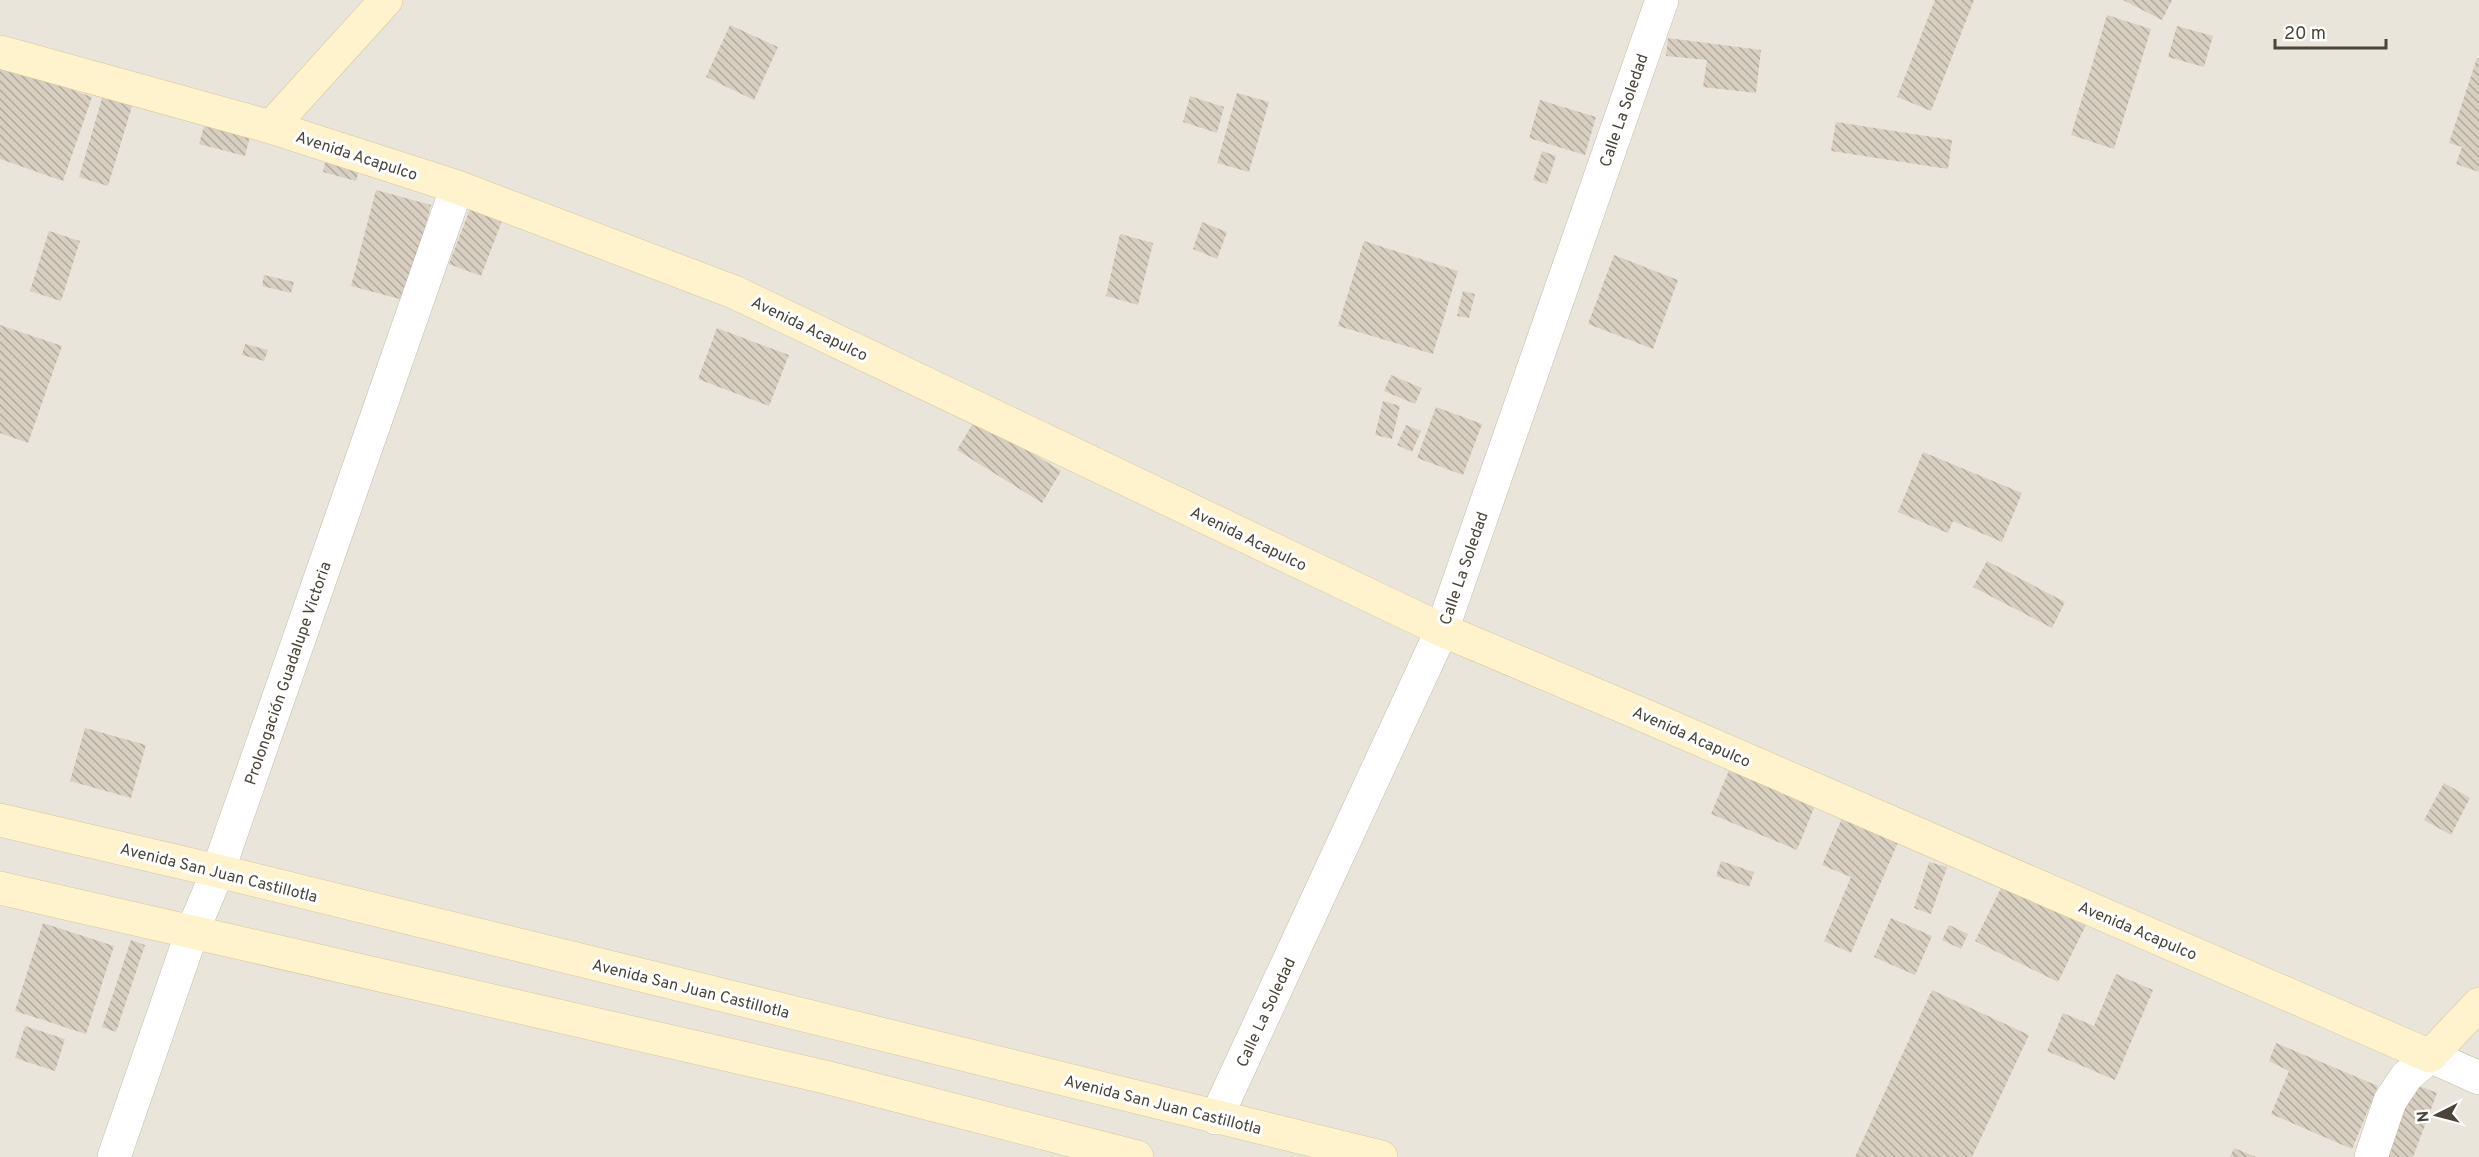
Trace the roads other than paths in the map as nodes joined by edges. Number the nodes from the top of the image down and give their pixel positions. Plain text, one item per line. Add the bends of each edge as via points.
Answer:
1 (386, 0) edge
2 (1662, 0) edge
3 (0, 52) edge
4 (271, 127) junction
5 (457, 187) junction
6 (1442, 630) junction
7 (0, 820) edge
8 (218, 871) junction
9 (0, 888) edge
10 (192, 932) junction
11 (2479, 1005) edge
12 (2430, 1056) junction
13 (2479, 1077) edge
14 (1216, 1118) junction
15 (114, 1157) edge
16 (1137, 1157) edge
17 (1381, 1157) edge
18 (2371, 1157) edge

1 - 4 street
2 - 6 street, Calle La Soledad
3 - 4 street, Avenida Acapulco
4 - 5 street, Avenida Acapulco
5 - 6 street, Avenida Acapulco via 734,292
5 - 8 street, Prolongación Guadalupe Victoria
6 - 12 street, Avenida Acapulco
6 - 14 street, Calle La Soledad
7 - 8 street, Avenida San Juan Castillotla
8 - 10 street, Prolongación Guadalupe Victoria
8 - 14 street, Avenida San Juan Castillotla
9 - 10 street
10 - 15 street, Prolongación Guadalupe Victoria
10 - 16 street via 825,1077
11 - 12 street
12 - 13 street, Avenida Acapulco
12 - 18 street via 2406,1077 2390,1101
14 - 17 street, Avenida San Juan Castillotla

